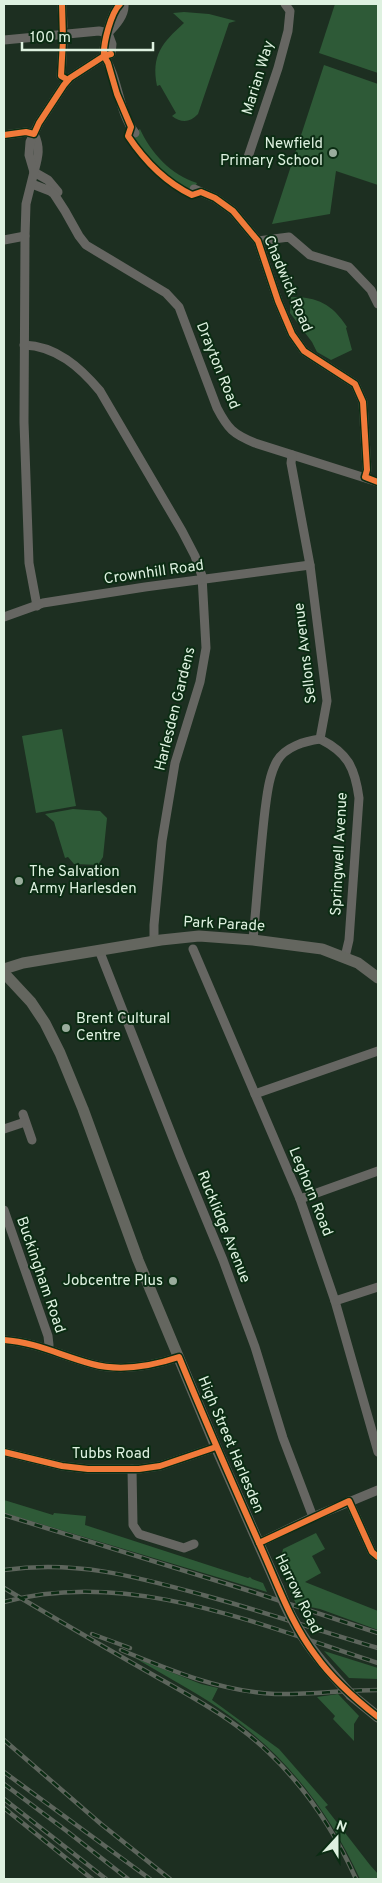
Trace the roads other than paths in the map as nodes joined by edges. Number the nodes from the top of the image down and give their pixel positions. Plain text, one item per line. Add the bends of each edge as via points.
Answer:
1 (62, 4) edge
2 (120, 4) edge
3 (124, 4) edge
4 (285, 4) edge
5 (63, 27) dead end
6 (108, 33) junction
7 (4, 40) edge
8 (63, 43) dead end
9 (104, 56) junction
10 (60, 76) dead end
11 (135, 133) dead end
12 (34, 134) junction
13 (4, 135) edge
14 (248, 160) dead end
15 (34, 172) junction
16 (32, 184) junction
17 (194, 189) dead end
18 (66, 211) junction
19 (25, 236) junction
20 (4, 240) edge
21 (258, 241) junction
22 (378, 304) edge
23 (24, 345) junction
24 (292, 455) junction
25 (365, 478) junction
26 (378, 482) edge
27 (310, 565) junction
28 (202, 580) junction
29 (37, 606) junction
30 (4, 617) edge
31 (320, 739) junction
32 (253, 940) junction
33 (154, 941) junction
34 (193, 949) dead end
35 (99, 950) junction
36 (346, 957) junction
37 (4, 971) edge
38 (378, 978) edge
39 (378, 1050) edge
40 (255, 1094) junction
41 (4, 1129) edge
42 (32, 1140) dead end
43 (378, 1171) edge
44 (300, 1199) junction
45 (4, 1210) edge
46 (378, 1287) edge
47 (335, 1301) junction
48 (4, 1340) edge
49 (48, 1349) junction
50 (179, 1357) junction
51 (216, 1448) junction
52 (4, 1452) edge
53 (378, 1452) edge
54 (132, 1469) junction
55 (378, 1490) edge
56 (349, 1502) junction
57 (313, 1517) junction
58 (259, 1543) junction
59 (194, 1544) dead end
60 (378, 1557) edge
61 (378, 1717) edge

1 - 5 street
2 - 6 street
3 - 6 street via 125,11
4 - 14 street, Marian Way via 290,12 288,31
6 - 7 street via 99,31
6 - 9 street via 113,50
8 - 10 street
9 - 11 street via 130,128
9 - 12 street via 64,85
12 - 13 street
12 - 15 street via 39,144
15 - 16 street
15 - 18 street, Drayton Road via 57,190
16 - 18 street, Drayton Road via 50,191
16 - 19 street via 26,204
17 - 21 street, Chadwick Road via 233,211
18 - 24 street, Drayton Road via 86,245 166,293 179,307 217,408 237,436
19 - 20 street
19 - 23 street
21 - 22 street via 288,237 310,255 350,267 371,290
21 - 25 street, Chadwick Road via 292,334 304,351 355,384 362,402
23 - 28 street, Harlesden Gardens via 42,347 63,357 100,391 187,540
23 - 29 street via 29,563
24 - 25 street, Drayton Road
24 - 27 street, Sellons Avenue via 295,492
25 - 26 street, Drayton Road
27 - 28 street, Crownhill Road
27 - 31 street, Sellons Avenue via 327,701
28 - 29 street, Crownhill Road
28 - 33 street, Harlesden Gardens via 206,648 200,682 175,763 162,841
29 - 30 street, Crownhill Road
31 - 32 street via 288,751 274,769 264,821
31 - 36 street, Springwell Avenue via 343,754 351,765 359,798
32 - 33 main road, Park Parade via 189,936
32 - 36 main road, Park Parade via 301,945
33 - 35 main road, Park Parade
34 - 40 street, Leghorn Road
35 - 37 main road, Park Parade via 23,963
35 - 57 street, Rucklidge Avenue via 223,1260
36 - 38 main road, Park Parade
37 - 50 main road, High Street Harlesden via 45,1023 63,1060 138,1260
39 - 40 street
40 - 44 street, Leghorn Road
41 - 42 street via 24,1118
43 - 44 street
44 - 47 street, Leghorn Road
45 - 49 street, Buckingham Road via 48,1336
46 - 47 street
47 - 53 street, Leghorn Road
48 - 49 street
49 - 50 street via 105,1367 146,1366
50 - 51 main road, High Street Harlesden
51 - 54 street, Tubbs Road via 160,1466
51 - 58 main road, High Street Harlesden
52 - 54 street, Tubbs Road via 62,1466
54 - 59 street via 135,1530 184,1548
55 - 56 street
56 - 57 street
56 - 60 street via 372,1552
57 - 58 street
58 - 61 main road, Harrow Road, bridge via 296,1626 316,1657 351,1695

